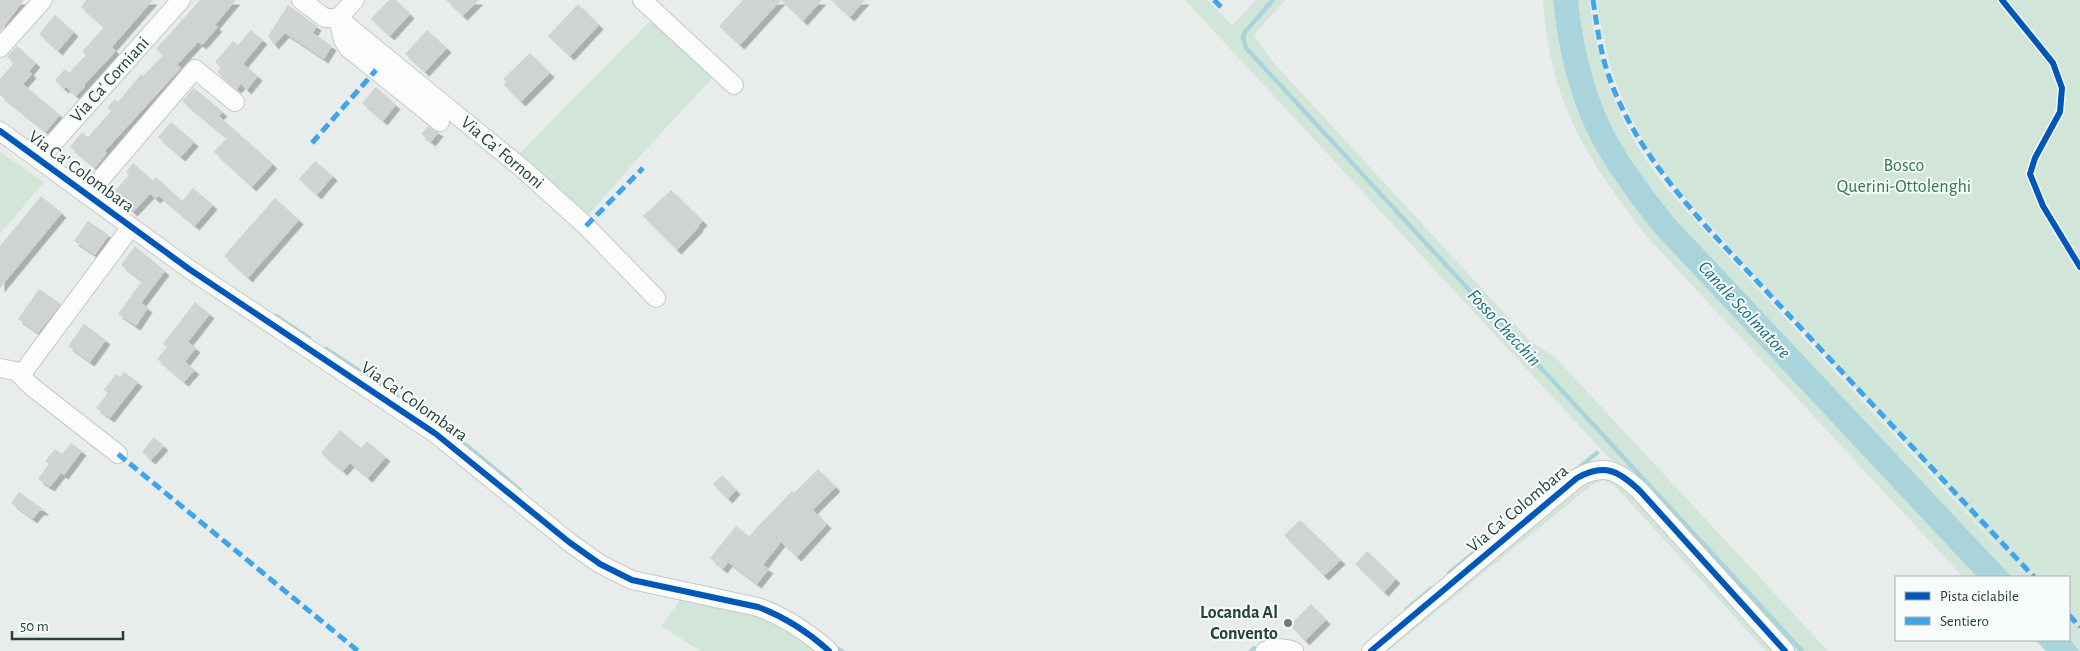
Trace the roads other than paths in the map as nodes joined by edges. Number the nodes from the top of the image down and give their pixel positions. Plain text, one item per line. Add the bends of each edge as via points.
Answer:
1 (43, 0) edge
2 (180, 0) edge
3 (301, 0) edge
4 (355, 0) edge
5 (642, 0) edge
6 (338, 18) junction
7 (0, 48) edge
8 (734, 85) dead end
9 (235, 102) dead end
10 (440, 122) dead end
11 (0, 131) edge
12 (39, 159) junction
13 (87, 195) junction
14 (131, 227) junction
15 (656, 298) dead end
16 (0, 368) edge
17 (21, 375) junction
18 (118, 454) dead end
19 (829, 651) edge
20 (1265, 651) edge
21 (1294, 651) edge
22 (1371, 651) edge
23 (1785, 651) edge

1 - 7 street
2 - 12 street, Via Ca' Corniani
3 - 6 street, Via Ca' Fornoni via 325,18
4 - 6 street
5 - 8 street
6 - 10 street, Via Ca' Fornoni via 348,48
6 - 15 street, Via Ca' Fornoni via 523,169 586,226
9 - 13 street via 196,69
11 - 12 street, Via Ca' Colombara
12 - 13 street, Via Ca' Colombara
13 - 14 street, Via Ca' Colombara
14 - 17 street, Via Ca' Colombara
14 - 19 street, Via Ca' Colombara via 222,292 436,434 600,564 632,580 772,612
16 - 17 street
17 - 18 street
20 - 21 street via 1270,648
22 - 23 street, Via Ca' Colombara via 1577,478 1600,469 1620,474 1640,490

